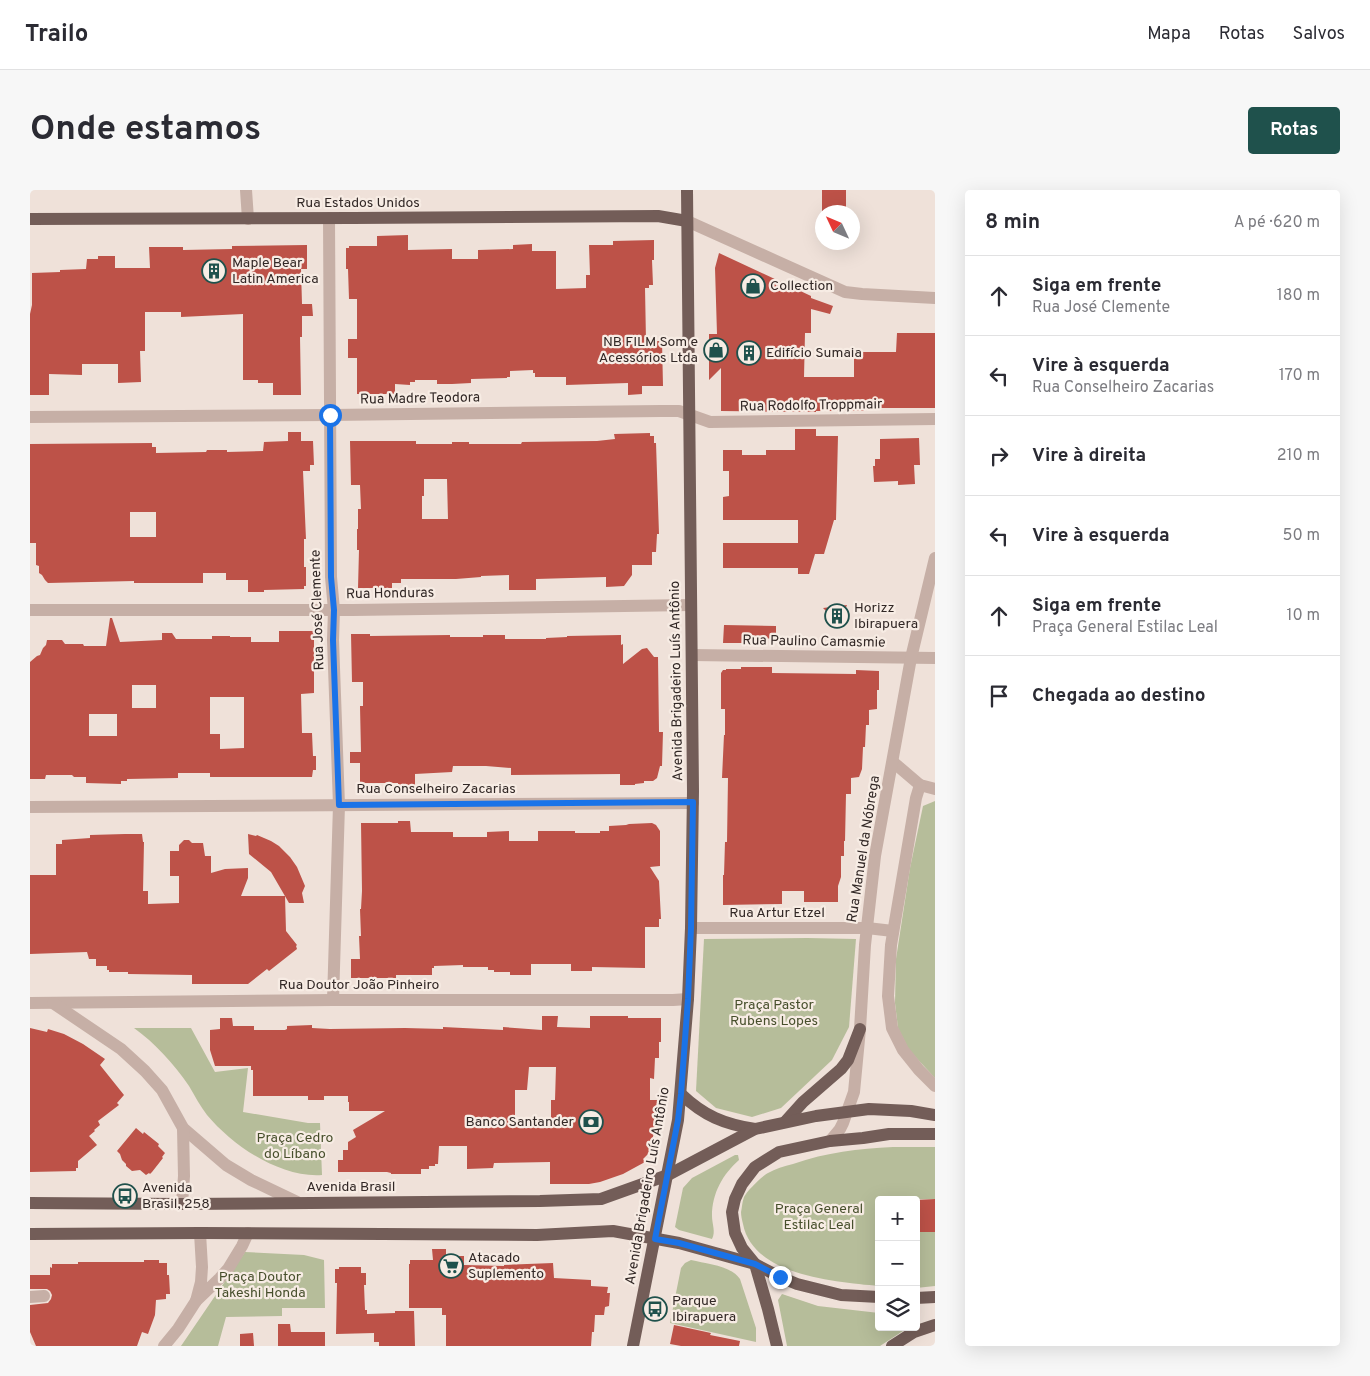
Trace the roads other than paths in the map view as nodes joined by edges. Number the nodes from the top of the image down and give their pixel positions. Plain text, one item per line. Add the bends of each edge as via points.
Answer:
1 (246, 190) edge
2 (687, 190) edge
3 (329, 218) junction
4 (30, 219) edge
5 (248, 219) junction
6 (687, 221) junction
7 (935, 298) edge
8 (330, 415) junction
9 (30, 416) edge
10 (689, 416) junction
11 (935, 419) edge
12 (935, 558) edge
13 (933, 574) edge
14 (691, 605) junction
15 (30, 610) edge
16 (334, 610) junction
17 (692, 655) junction
18 (911, 658) junction
19 (935, 658) edge
20 (892, 762) junction
21 (920, 786) junction
22 (935, 789) edge
23 (693, 802) junction
24 (339, 805) junction
25 (30, 807) edge
26 (691, 928) junction
27 (867, 928) junction
28 (893, 930) junction
29 (688, 999) junction
30 (333, 1000) junction
31 (30, 1003) edge
32 (53, 1003) junction
33 (860, 1029) junction
34 (935, 1086) edge
35 (681, 1094) junction
36 (848, 1111) junction
37 (935, 1115) edge
38 (785, 1122) junction
39 (183, 1128) junction
40 (755, 1129) junction
41 (935, 1134) edge
42 (830, 1141) junction
43 (668, 1174) junction
44 (296, 1202) junction
45 (30, 1203) edge
46 (182, 1204) junction
47 (200, 1233) junction
48 (248, 1233) junction
49 (30, 1234) edge
50 (655, 1239) junction
51 (755, 1264) junction
52 (44, 1296) dead end
53 (935, 1296) edge
54 (30, 1297) edge
55 (875, 1297) edge
56 (920, 1298) edge
57 (196, 1300) junction
58 (935, 1325) edge
59 (164, 1346) edge
60 (633, 1346) edge
61 (777, 1346) edge
62 (892, 1346) edge

1 - 5 street
2 - 6 main road, Avenida Brigadeiro Luís Antônio
3 - 5 main road, Rua Estados Unidos
3 - 6 main road, Rua Estados Unidos via 658,216
3 - 8 street, Rua José Clemente
4 - 5 main road, Rua Estados Unidos
6 - 7 street via 846,292
6 - 10 main road, Avenida Brigadeiro Luís Antônio
8 - 9 street, Rua Madre Teodora
8 - 10 street, Rua Madre Teodora via 679,411
8 - 16 street, Rua José Clemente
10 - 11 street, Rua Rodolfo Troppmair via 710,422
10 - 14 main road, Avenida Brigadeiro Luís Antônio
12 - 13 street, Rua Manuel da Nóbrega
13 - 18 street, Rua Manuel da Nóbrega
14 - 16 street, Rua Honduras
14 - 17 main road, Avenida Brigadeiro Luís Antônio
15 - 16 street, Rua Honduras
16 - 24 street, Rua José Clemente
17 - 18 street, Rua Paulino Camasmie
17 - 23 main road, Avenida Brigadeiro Luís Antônio
18 - 19 street, Rua Paulino Camasmie
18 - 20 street, Rua Manuel da Nóbrega
20 - 21 street
20 - 27 street, Rua Manuel da Nóbrega via 875,856
21 - 22 street
21 - 28 street
23 - 24 street, Rua Conselheiro Zacarias
23 - 26 main road, Avenida Brigadeiro Luís Antônio
24 - 25 street, Rua Conselheiro Zacarias
24 - 30 street, Rua José Clemente
26 - 27 street, Rua Artur Etzel
26 - 29 main road, Avenida Brigadeiro Luís Antônio
27 - 28 street, Rua Artur Etzel
27 - 33 street, Rua Manuel da Nóbrega
28 - 34 street via 888,996 892,1028 902,1050
29 - 30 street, Rua Doutor João Pinheiro
29 - 35 main road, Avenida Brigadeiro Luís Antônio
30 - 32 street, Rua Doutor João Pinheiro
31 - 32 street, Rua Doutor João Pinheiro
32 - 39 street via 121,1049 139,1066 162,1090
33 - 36 street, Rua Manuel da Nóbrega via 854,1092
33 - 38 main road via 848,1060
35 - 40 main road via 690,1104 713,1118
35 - 43 main road, Avenida Brigadeiro Luís Antônio
36 - 37 main road via 869,1109
36 - 38 main road
36 - 42 street, Rua Manuel da Nóbrega
38 - 40 main road
39 - 44 street via 226,1165
39 - 46 street
40 - 43 main road, Avenida Brasil
41 - 42 main road via 890,1134
42 - 51 main road via 779,1152 755,1168 742,1184 732,1212 735,1234
43 - 44 main road, Avenida Brasil via 601,1199
43 - 50 main road, Avenida Brigadeiro Luís Antônio
44 - 46 main road, Avenida Brasil
45 - 46 main road, Avenida Brasil
47 - 48 main road
47 - 49 main road
47 - 57 street via 202,1282
48 - 50 main road via 537,1234 613,1231
48 - 57 street via 228,1269
50 - 51 main road
50 - 60 main road, Avenida Brigadeiro Luís Antônio
51 - 55 main road via 797,1284 841,1295
51 - 61 main road
52 - 54 street
53 - 56 main road
57 - 59 street
58 - 62 main road via 914,1332

